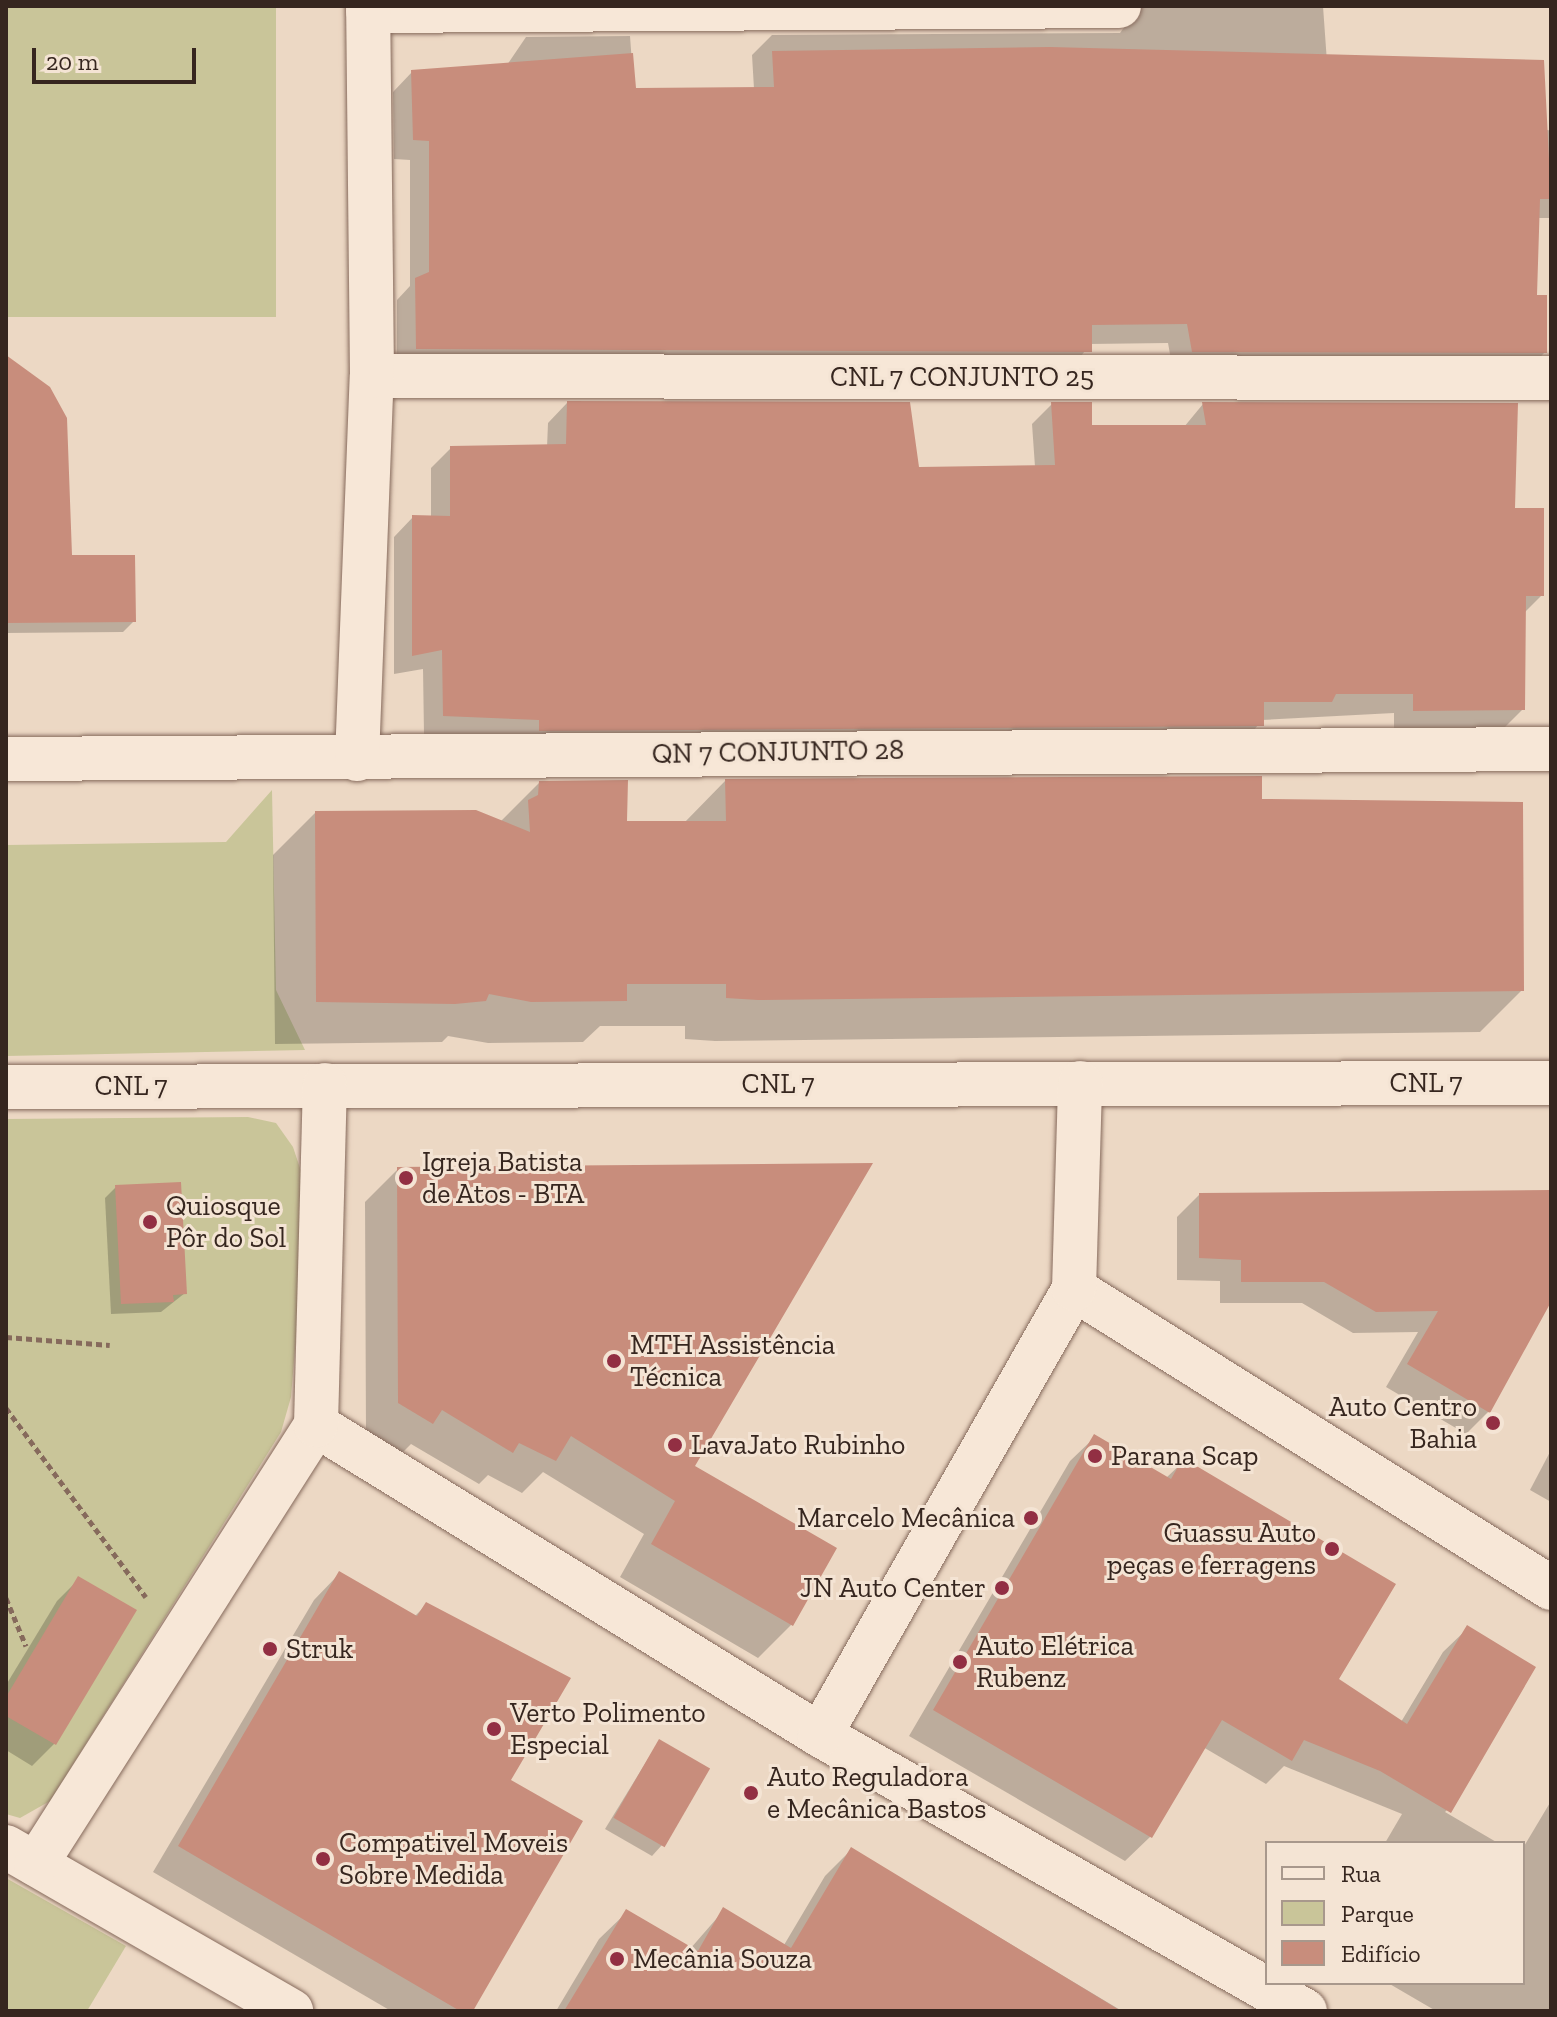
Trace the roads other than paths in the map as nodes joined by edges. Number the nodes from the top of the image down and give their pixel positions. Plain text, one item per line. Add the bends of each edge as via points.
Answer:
1 (1119, 6) edge
2 (368, 9) edge
3 (372, 376) junction
4 (1551, 378) edge
5 (1551, 749) edge
6 (6, 759) edge
7 (357, 759) junction
8 (1080, 1083) junction
9 (1551, 1083) edge
10 (325, 1085) junction
11 (6, 1087) edge
12 (1074, 1289) junction
13 (316, 1425) junction
14 (1551, 1588) edge
15 (820, 1735) junction
16 (21, 1856) edge
17 (291, 2011) edge
18 (1305, 2011) edge

1 - 2 street
2 - 3 street
3 - 4 street, CNL 7 CONJUNTO 25
3 - 7 street
5 - 7 street, QN 7 CONJUNTO 28
6 - 7 street, QN 7 CONJUNTO 28
8 - 9 street, CNL 7
8 - 10 street, CNL 7
8 - 12 street
10 - 11 street, CNL 7
10 - 13 street
12 - 14 street
12 - 15 street
13 - 15 street
13 - 16 street
15 - 18 street
16 - 17 street

